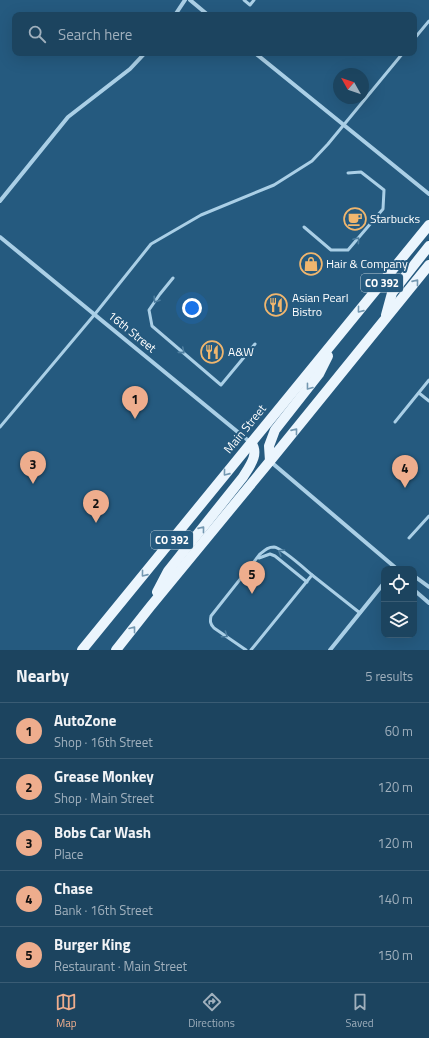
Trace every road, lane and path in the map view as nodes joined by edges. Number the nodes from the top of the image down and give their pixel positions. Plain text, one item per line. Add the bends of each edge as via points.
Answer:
1 (185, 0) edge
2 (190, 0) edge
3 (244, 0) edge
4 (254, 0) edge
5 (177, 12) edge
6 (204, 12) edge
7 (429, 20) edge
8 (417, 35) edge
9 (142, 56) edge
10 (259, 56) edge
11 (401, 56) edge
12 (344, 125) junction
13 (348, 173) dead end
14 (429, 194) edge
15 (0, 201) edge
16 (429, 225) edge
17 (304, 227) dead end
18 (0, 237) edge
19 (429, 246) edge
20 (429, 265) edge
21 (173, 278) dead end
22 (95, 314) junction
23 (385, 319) junction
24 (335, 341) junction
25 (255, 344) dead end
26 (429, 380) edge
27 (419, 393) junction
28 (429, 401) edge
29 (395, 422) dead end
30 (0, 427) edge
31 (251, 443) junction
32 (270, 461) junction
33 (429, 516) edge
34 (409, 538) dead end
35 (255, 561) junction
36 (393, 566) edge
37 (312, 575) junction
38 (417, 578) edge
39 (307, 582) junction
40 (381, 587) edge
41 (429, 587) edge
42 (417, 593) edge
43 (429, 603) edge
44 (150, 607) junction
45 (360, 613) junction
46 (82, 650) edge
47 (116, 650) edge
48 (246, 650) edge
49 (251, 650) edge
50 (330, 650) edge

1 - 5 street
2 - 6 street
3 - 4 lane via 250,5
7 - 8 lane
9 - 15 street via 68,117
10 - 12 street
11 - 12 lane
12 - 14 street
12 - 22 lane via 312,161 292,174 274,185 202,215 151,244
17 -> 13 lane via 331,250 348,250 383,208 384,190 360,172
16 -> 24 main road, Main Street / CO 392
18 - 22 street, 16th Street
19 - 23 main road via 392,293
23 -> 20 main road, CO 392
21 -> 25 lane via 149,310 152,326 221,385
22 - 30 lane
22 - 31 street, 16th Street
32 -> 23 main road, CO 392
24 - 31 main road, Main Street / CO 392
24 -> 32 main road via 319,374 275,430 269,446
26 - 27 lane
27 - 28 lane
27 - 29 lane
44 -> 31 main road via 168,571 243,477 255,452
31 -> 46 main road, Main Street / CO 392
32 - 36 street
32 - 44 main road, CO 392
33 - 34 lane
37 -> 35 lane via 274,547 267,548
35 - 39 lane via 270,554 275,556
35 -> 48 lane via 211,616 210,621 214,628
37 - 39 lane
37 - 45 lane
38 - 41 street
39 - 49 lane
40 - 45 street
42 - 43 street
47 -> 44 main road, CO 392
45 - 50 street

